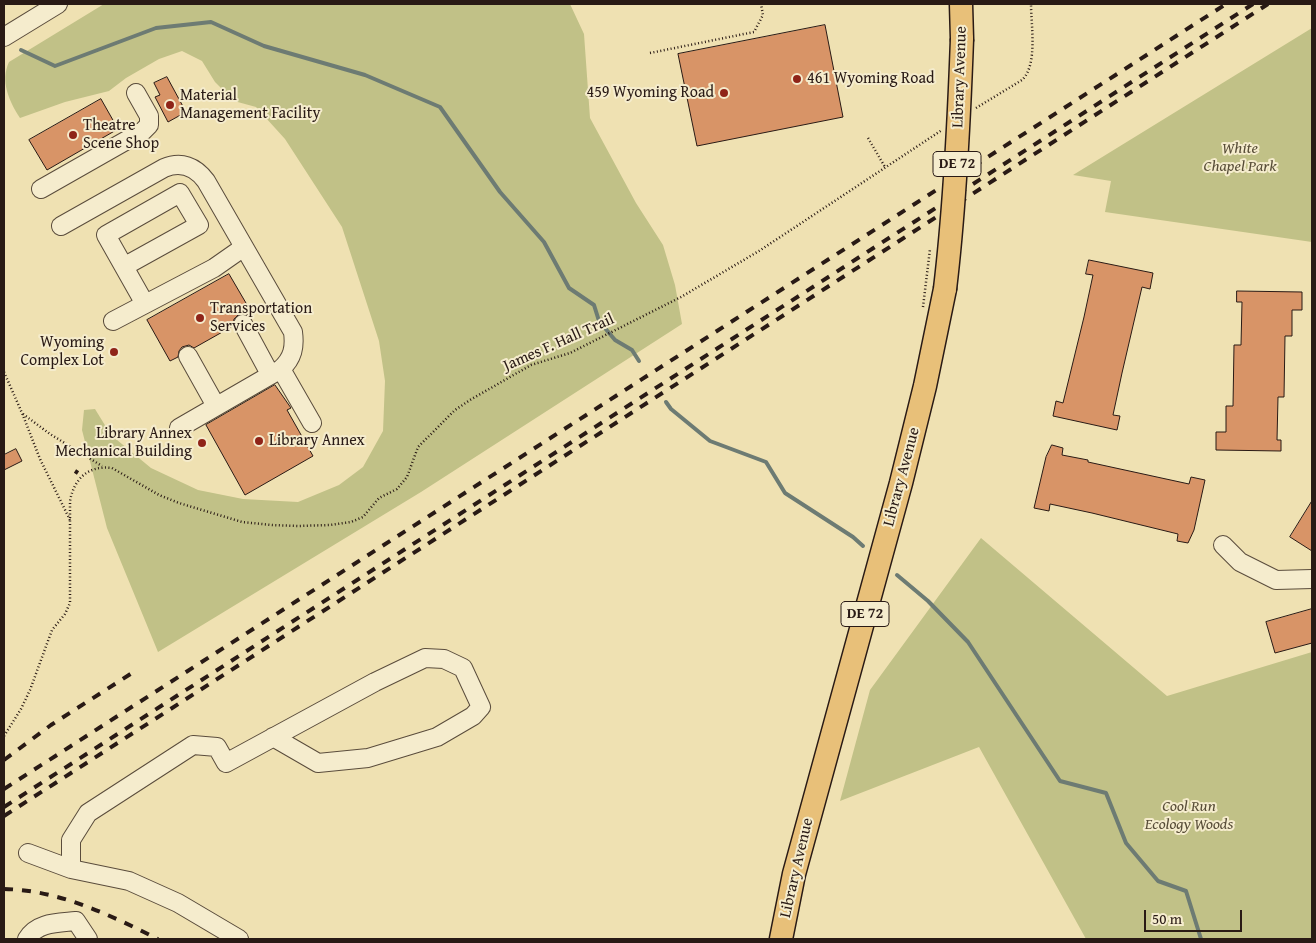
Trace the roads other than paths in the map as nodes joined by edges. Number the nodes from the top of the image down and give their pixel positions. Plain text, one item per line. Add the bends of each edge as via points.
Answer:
1 (58, 4) edge
2 (961, 4) edge
3 (4, 37) edge
4 (136, 93) dead end
5 (41, 190) dead end
6 (61, 226) dead end
7 (244, 247) junction
8 (125, 266) junction
9 (145, 304) junction
10 (114, 322) dead end
11 (243, 324) dead end
12 (188, 356) dead end
13 (275, 371) junction
14 (216, 406) junction
15 (312, 423) dead end
16 (179, 428) dead end
17 (1223, 545) dead end
18 (1312, 579) edge
19 (273, 737) junction
20 (28, 854) dead end
21 (71, 870) junction
22 (26, 937) edge
23 (88, 939) edge
24 (239, 939) edge
25 (781, 939) edge

1 - 3 street
2 - 25 main road, Library Avenue / DE 72, bridge via 957,162 945,289 901,483 794,874
4 - 5 street via 149,116 149,125
6 - 7 street via 164,168 186,164 206,181
7 - 9 street via 214,268
7 - 13 street via 293,332 292,354 287,364
8 - 8 street via 106,236 180,193 199,225
8 - 9 street
9 - 10 street
11 - 13 street
12 - 14 street
13 - 14 street
13 - 15 street
14 - 16 street
17 - 18 street via 1240,562 1276,580
19 - 19 street via 425,658 444,659 464,668 481,707 473,716 437,738 368,758 318,764
19 - 21 street via 226,763 217,747 193,745 88,813 71,840
20 - 21 street
21 - 24 street via 129,881 178,903
22 - 23 street via 49,923 76,921

